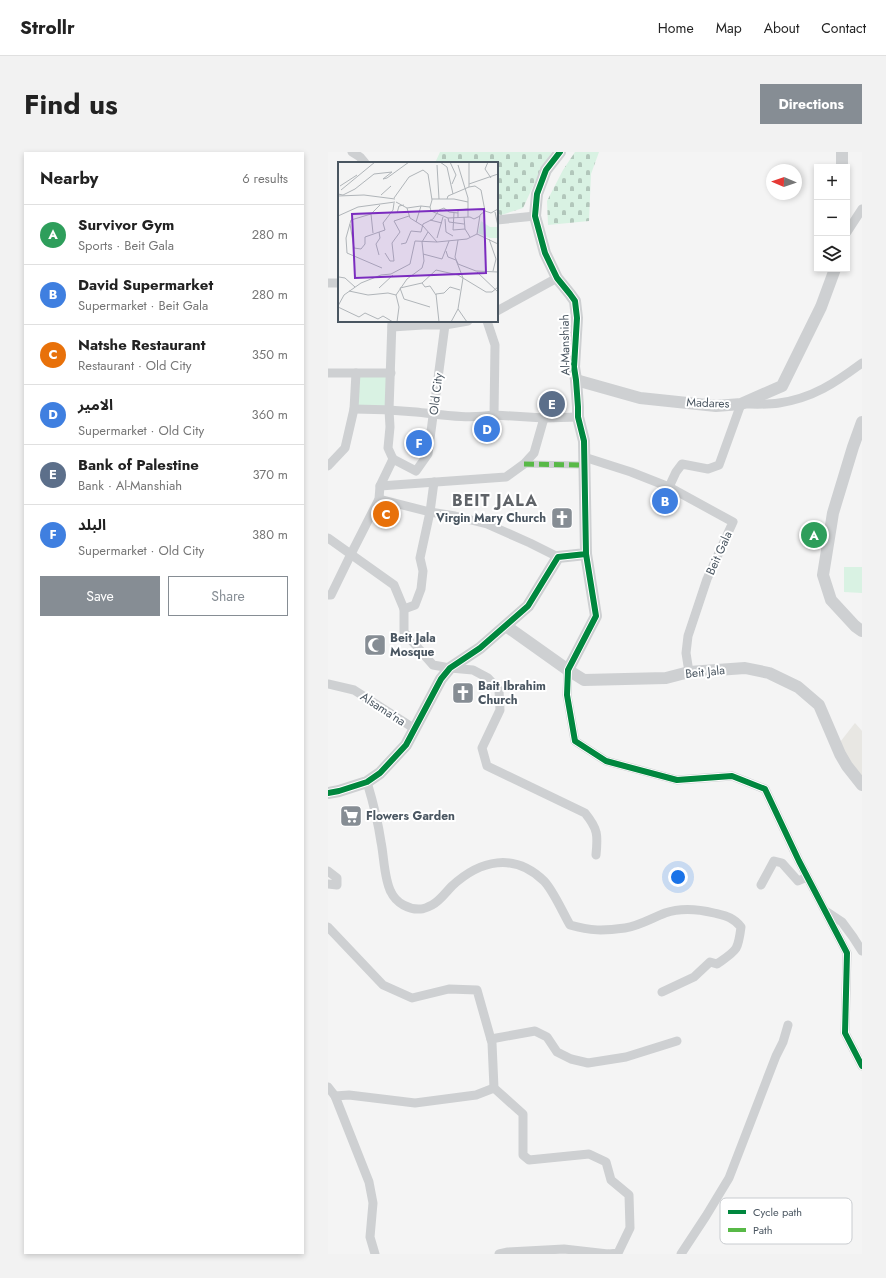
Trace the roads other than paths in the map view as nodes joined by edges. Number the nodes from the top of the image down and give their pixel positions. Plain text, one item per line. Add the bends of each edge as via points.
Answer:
1 (352, 152) edge
2 (560, 152) edge
3 (842, 152) edge
4 (364, 162) edge
5 (842, 164) edge
6 (862, 209) edge
7 (535, 216) junction
8 (498, 220) edge
9 (850, 227) edge
10 (834, 272) edge
11 (557, 278) junction
12 (498, 310) edge
13 (463, 322) edge
14 (486, 322) edge
15 (392, 324) edge
16 (445, 326) junction
17 (862, 363) edge
18 (328, 373) edge
19 (356, 373) junction
20 (391, 373) junction
21 (576, 380) junction
22 (741, 404) junction
23 (354, 409) junction
24 (389, 410) junction
25 (434, 414) junction
26 (494, 415) junction
27 (578, 417) junction
28 (544, 418) junction
29 (862, 422) edge
30 (393, 459) junction
31 (584, 461) junction
32 (524, 464) junction
33 (328, 466) edge
34 (434, 482) junction
35 (380, 486) junction
36 (669, 487) junction
37 (379, 499) junction
38 (430, 512) junction
39 (328, 538) edge
40 (350, 554) junction
41 (586, 554) junction
42 (558, 557) junction
43 (328, 595) edge
44 (404, 609) junction
45 (506, 626) junction
46 (862, 631) edge
47 (450, 668) junction
48 (568, 670) junction
49 (689, 672) junction
50 (328, 684) edge
51 (415, 729) junction
52 (367, 782) junction
53 (862, 785) edge
54 (328, 792) edge
55 (596, 855) dead end
56 (328, 871) edge
57 (807, 877) junction
58 (328, 884) edge
59 (761, 885) dead end
60 (826, 911) junction
61 (328, 927) edge
62 (862, 952) edge
63 (662, 992) dead end
64 (788, 1025) dead end
65 (491, 1039) junction
66 (677, 1041) dead end
67 (862, 1066) edge
68 (328, 1087) edge
69 (494, 1088) junction
70 (335, 1096) junction
71 (375, 1254) edge
72 (499, 1254) edge
73 (608, 1254) edge
74 (681, 1254) edge

1 - 4 street
2 - 7 street via 546,170 537,194
3 - 5 street
6 - 9 street
7 - 8 street
7 - 11 street, Al-Manshiah via 545,253
10 - 22 street, Madares via 821,307 782,386
11 - 12 street
11 - 21 street, Al-Manshiah via 575,301
13 - 16 street
14 - 26 street via 495,345
15 - 16 street
15 - 20 street
16 - 25 street, Old City
17 - 22 street via 832,384 805,398 778,404
18 - 19 street
19 - 20 street
19 - 23 street
20 - 24 street
21 - 22 street, Madares via 640,398 716,406
21 - 27 street, Al-Manshiah
22 - 36 street via 719,465 708,469 682,464
23 - 24 street
23 - 33 street via 345,448
24 - 25 street
24 - 30 street via 388,448
25 - 26 street via 454,417
25 - 30 street, Old City via 428,454 416,471
26 - 28 street
27 - 28 street
27 - 31 street, Al-Manshiah via 584,441
28 - 32 street via 534,453
29 - 46 street via 833,513 823,575 831,600
30 - 35 street
31 - 32 street
31 - 36 street, Beit Gala via 631,472
31 - 41 street, Al-Manshiah
32 - 34 street via 506,477
34 - 35 street
34 - 38 street
35 - 37 street
36 - 49 street, Beit Gala via 733,522 707,579 688,636 686,653
37 - 38 street
37 - 40 street
38 - 42 street via 487,524
38 - 44 street via 420,558 423,571 421,589 415,605
39 - 40 street
40 - 43 street via 331,595
40 - 44 street via 394,585
41 - 42 street
41 - 48 street, Al-Manshiah via 596,616
42 - 45 street via 528,606
44 - 47 street via 404,632 433,665
45 - 47 street
45 - 48 street, Beit Jala
47 - 51 street via 427,703
47 - 55 street via 473,670 488,678 499,690 500,710 482,748 487,766 584,813 594,824 598,839
48 - 49 street, Beit Jala via 584,680 666,678
48 - 57 street via 567,695 575,741 606,761 677,780 732,776 766,789
49 - 53 street, Beit Jala via 745,668 769,674 798,687 819,705 846,766
50 - 51 street, Alsama'na via 354,690
51 - 52 street via 406,745 380,773
52 - 54 street
52 - 63 street via 375,809 391,892 405,907 422,910 434,904 452,885 473,870 493,862 514,863 529,869 544,881 570,925 583,929 598,931 626,928 667,912 691,908 735,920 740,927 739,944 734,953 717,964 710,962 694,977
56 - 58 street via 336,878 337,885
57 - 59 street via 798,881 782,863 774,862
57 - 60 street
60 - 62 street via 842,922
60 - 67 street via 846,953 845,1033
61 - 65 street via 383,985 412,998 449,989 477,990
64 - 74 street via 729,1178
65 - 66 street via 535,1031 547,1037 557,1052 571,1060 588,1063 626,1057
65 - 69 street
68 - 70 street
69 - 70 street via 476,1096 415,1103 348,1095
69 - 73 street via 523,1114 523,1155 529,1160 589,1154 606,1162 611,1180 629,1195 630,1228 618,1253
70 - 71 street via 369,1182 373,1203 370,1237
72 - 73 street via 564,1249

